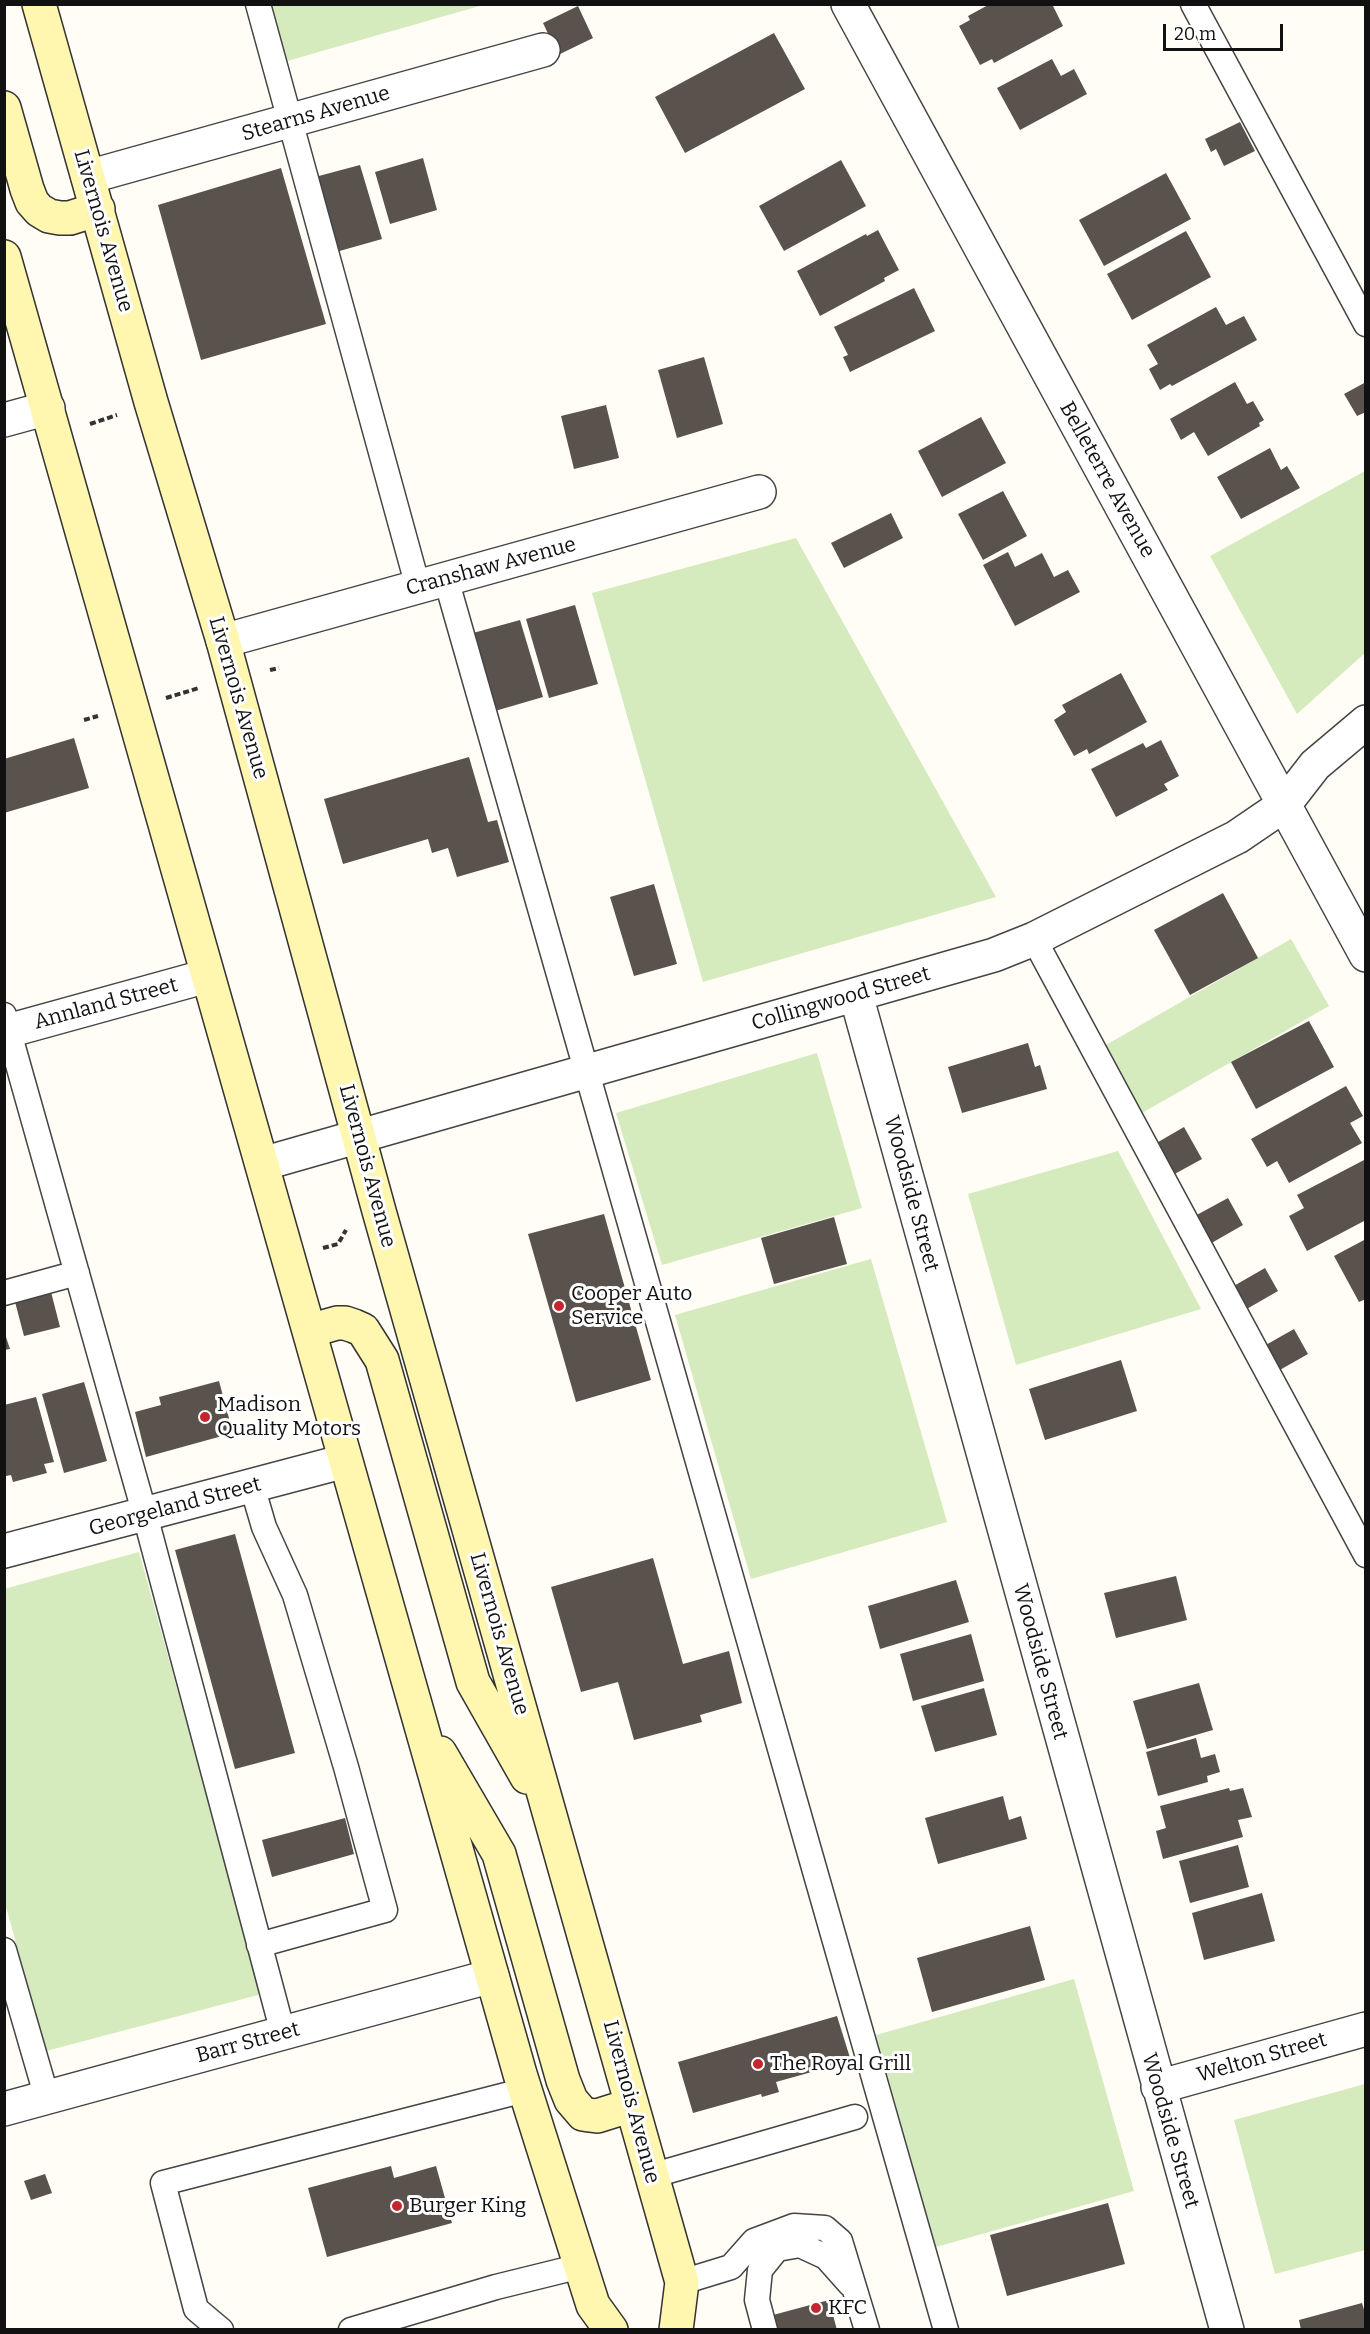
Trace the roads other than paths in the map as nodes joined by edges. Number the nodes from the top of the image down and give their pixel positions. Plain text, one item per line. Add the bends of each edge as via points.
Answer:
1 (39, 4) edge
2 (258, 4) edge
3 (848, 4) edge
4 (1193, 4) edge
5 (543, 50) dead end
6 (4, 108) edge
7 (288, 121) junction
8 (88, 177) junction
9 (98, 209) junction
10 (4, 257) edge
11 (1365, 324) edge
12 (48, 408) junction
13 (4, 420) edge
14 (759, 492) dead end
15 (432, 583) junction
16 (223, 641) junction
17 (1365, 722) edge
18 (1284, 805) junction
19 (1034, 939) junction
20 (1365, 955) edge
21 (207, 976) junction
22 (855, 994) junction
23 (6, 1026) edge
24 (586, 1071) junction
25 (358, 1136) junction
26 (262, 1164) junction
27 (76, 1273) junction
28 (4, 1293) edge
29 (309, 1331) junction
30 (345, 1461) junction
31 (252, 1486) junction
32 (145, 1515) junction
33 (4, 1551) edge
34 (1365, 1555) edge
35 (416, 1713) junction
36 (553, 1823) junction
37 (259, 1945) junction
38 (4, 1950) edge
39 (492, 1977) junction
40 (1365, 2029) edge
41 (283, 2033) junction
42 (1158, 2087) junction
43 (525, 2090) junction
44 (47, 2098) junction
45 (632, 2105) junction
46 (4, 2109) edge
47 (855, 2117) dead end
48 (651, 2176) junction
49 (581, 2266) junction
50 (682, 2282) junction
51 (855, 2290) junction
52 (221, 2330) edge
53 (351, 2330) edge
54 (611, 2330) edge
55 (676, 2330) edge
56 (765, 2330) edge
57 (867, 2330) edge
58 (946, 2330) edge
59 (1227, 2330) edge

1 - 8 main road, Livernois Avenue
2 - 7 lane
3 - 18 street, Belleterre Avenue
4 - 11 lane
5 - 7 street, Stearns Avenue
6 - 9 main road via 27,189 39,210 49,216 70,218
7 - 8 street, Stearns Avenue
7 - 15 lane
8 - 9 main road, Livernois Avenue
9 - 16 main road, Livernois Avenue
10 - 12 main road
12 - 13 street
12 - 21 main road
14 - 15 street, Cranshaw Avenue
15 - 16 street, Cranshaw Avenue
15 - 24 lane
16 - 25 main road, Livernois Avenue
17 - 18 street, Collingwood Street via 1315,765
18 - 19 street, Collingwood Street via 1237,837
18 - 20 street, Belleterre Avenue
19 - 22 street, Collingwood Street via 994,955
19 - 34 lane
21 - 23 street, Annland Street
21 - 26 main road
22 - 24 street, Collingwood Street
22 - 42 street, Woodside Street
23 - 27 lane
24 - 25 street, Collingwood Street
24 - 58 lane
25 - 26 street, Collingwood Street
25 - 36 main road, Livernois Avenue
26 - 29 main road
27 - 28 lane
27 - 32 lane
29 - 30 main road
29 - 36 main road via 337,1323 354,1326 363,1330 382,1360 473,1682
30 - 31 street, Georgeland Street
30 - 35 main road
31 - 32 street, Georgeland Street
31 - 37 lane via 264,1527 295,1595 385,1910
32 - 33 street, Georgeland Street
32 - 37 lane
35 - 39 main road
35 - 45 main road via 499,1854 571,2100 583,2114 597,2116
36 - 45 main road, Livernois Avenue
37 - 41 lane
38 - 44 lane
39 - 41 street, Barr Street
39 - 43 main road
40 - 42 street, Welton Street
41 - 44 street, Barr Street
42 - 59 street, Woodside Street
43 - 49 main road
43 - 52 lane via 163,2183 196,2310
44 - 46 street, Barr Street
45 - 48 main road, Livernois Avenue
47 - 48 lane
48 - 50 main road, Livernois Avenue
49 - 53 lane
49 - 54 main road via 593,2305
50 - 51 lane via 731,2266 753,2241 794,2226 825,2228 840,2241
50 - 55 main road, Livernois Avenue
51 - 56 lane via 826,2256 800,2245 777,2249 760,2270 758,2300
51 - 57 lane

